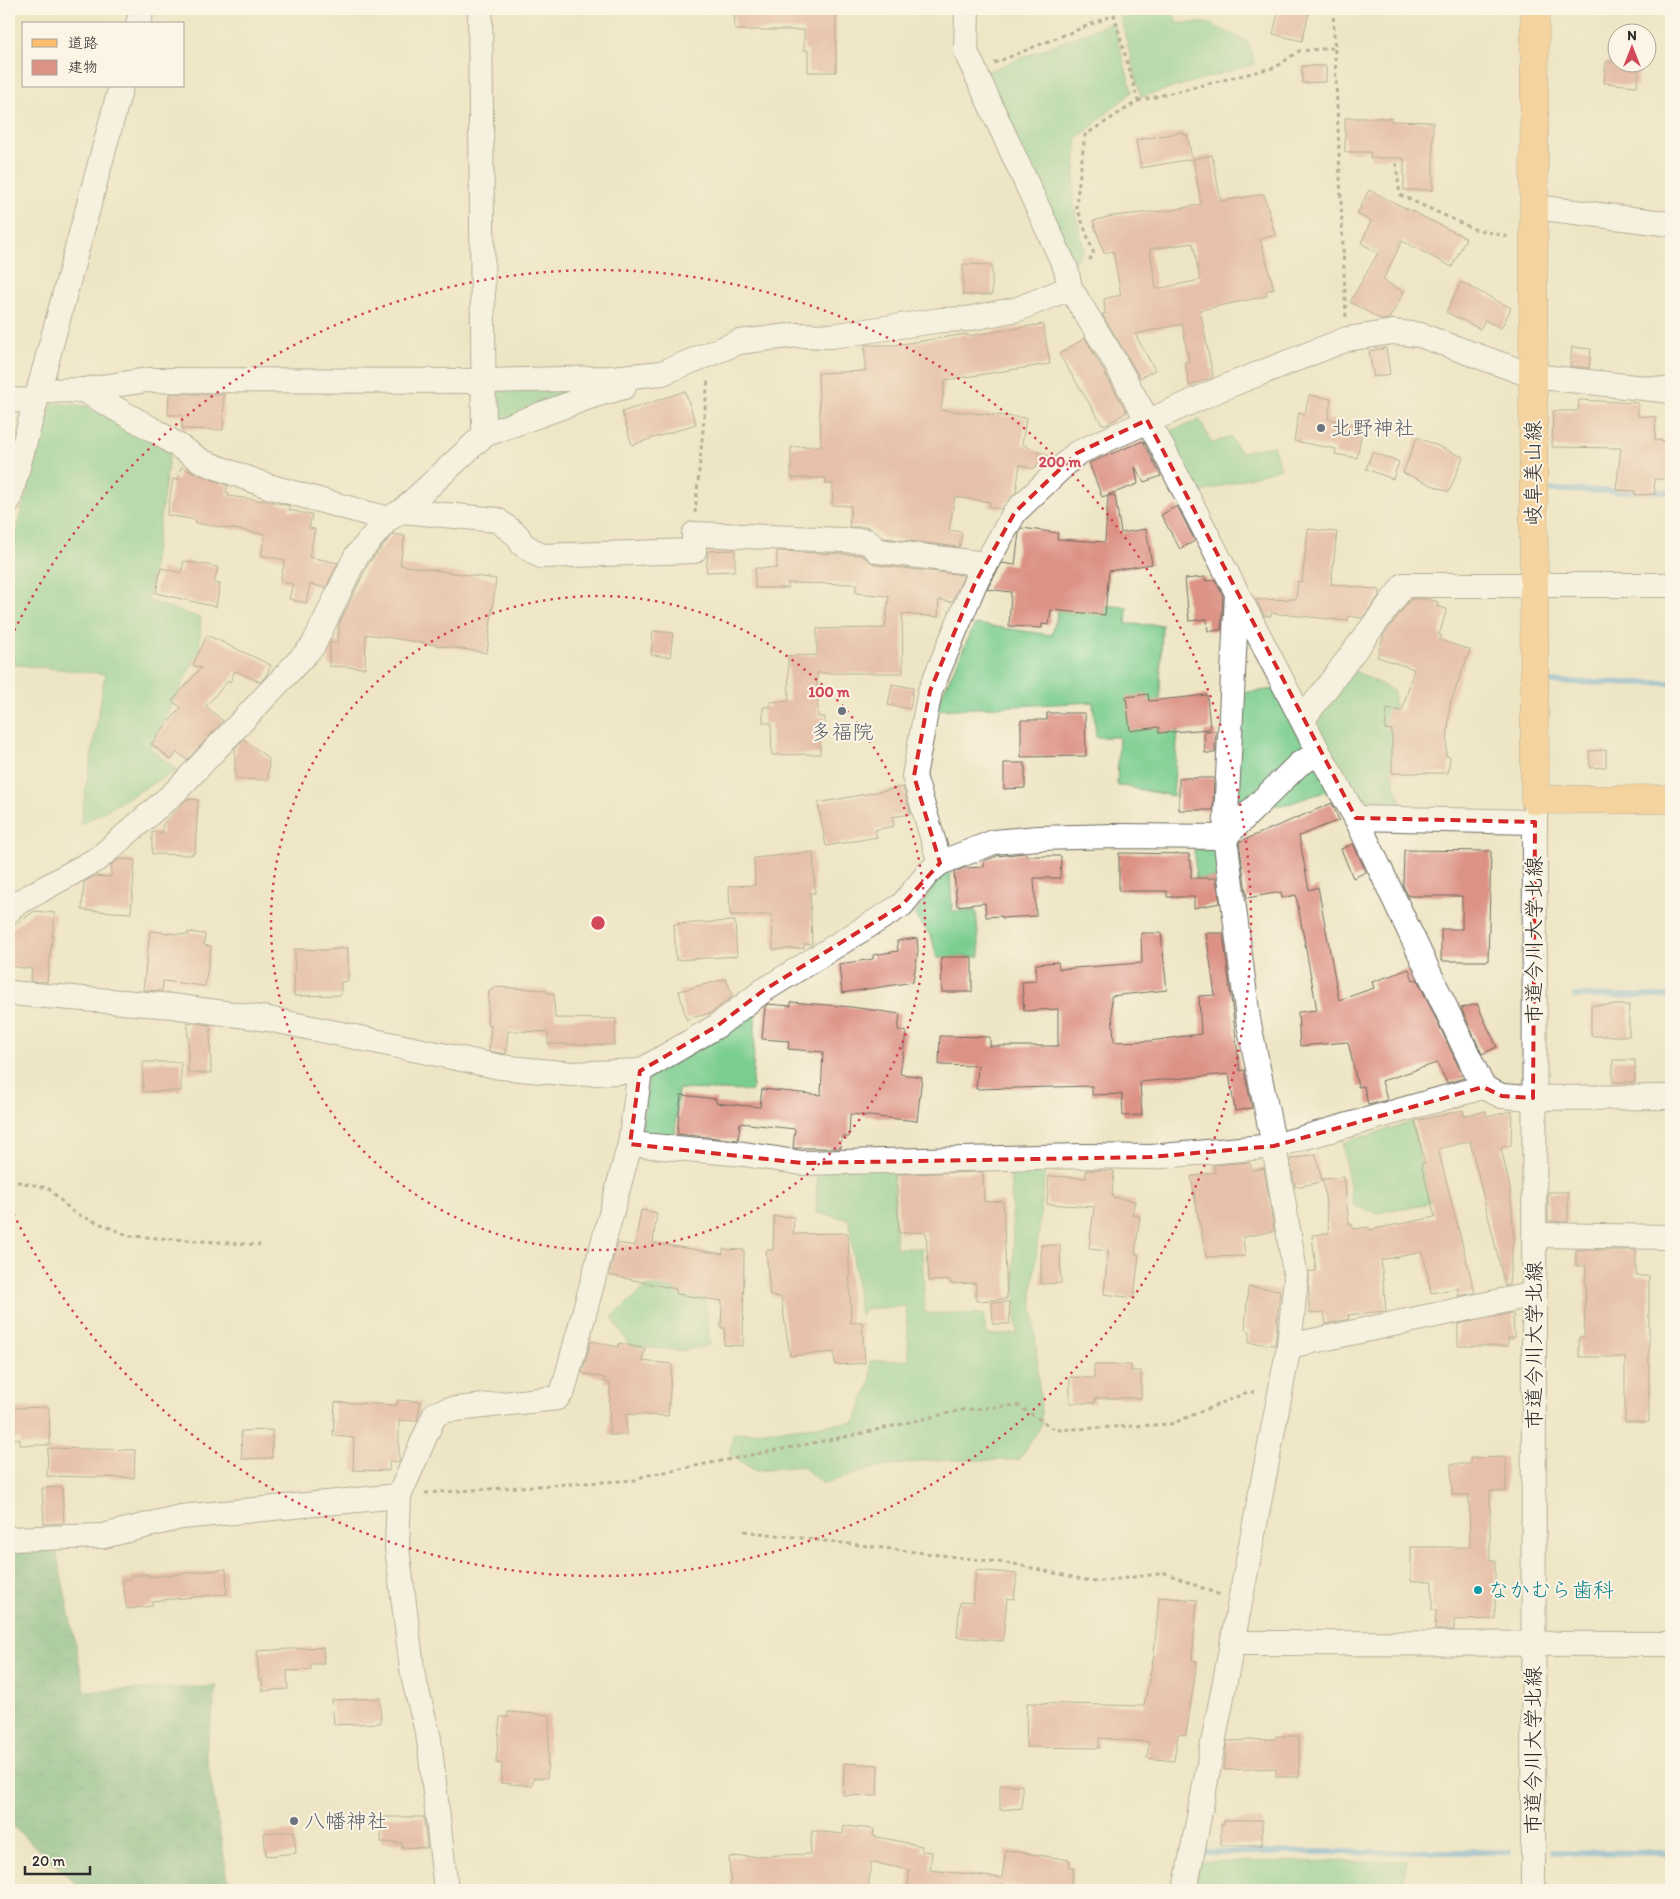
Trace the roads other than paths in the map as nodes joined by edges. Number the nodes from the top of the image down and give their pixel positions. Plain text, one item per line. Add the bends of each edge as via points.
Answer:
1 (142, 9) edge
2 (480, 9) edge
3 (967, 9) edge
4 (1535, 9) edge
5 (139, 22) edge
6 (120, 88) edge
7 (1535, 207) junction
8 (1671, 224) edge
9 (1070, 288) junction
10 (662, 373) junction
11 (1533, 376) junction
12 (484, 381) junction
13 (83, 390) junction
14 (1671, 391) edge
15 (36, 396) junction
16 (9, 400) edge
17 (1147, 420) junction
18 (484, 435) junction
19 (9, 500) edge
20 (395, 515) junction
21 (986, 564) junction
22 (1534, 585) junction
23 (1671, 585) edge
24 (1238, 593) junction
25 (1303, 720) junction
26 (1319, 753) junction
27 (1671, 799) edge
28 (1535, 811) junction
29 (1356, 818) junction
30 (1225, 837) junction
31 (940, 863) junction
32 (9, 911) edge
33 (9, 993) edge
34 (640, 1071) junction
35 (1483, 1087) junction
36 (1671, 1097) edge
37 (1533, 1098) junction
38 (630, 1144) junction
39 (1274, 1146) junction
40 (1535, 1235) junction
41 (1671, 1237) edge
42 (1535, 1294) junction
43 (1289, 1346) junction
44 (399, 1496) junction
45 (9, 1539) edge
46 (1234, 1643) junction
47 (1532, 1644) junction
48 (1671, 1644) edge
49 (446, 1890) edge
50 (1185, 1890) edge
51 (1533, 1890) edge

1 - 5 street
2 - 12 street
3 - 9 street via 966,52 1066,268
4 - 7 main road, 岐阜美山線
6 - 15 street
7 - 8 street
7 - 11 main road, 岐阜美山線
9 - 10 street via 1018,309 967,319 831,336 797,334 739,342
9 - 17 street
10 - 12 street via 611,378
10 - 18 street via 651,380 592,396
11 - 14 street
11 - 17 street via 1420,334 1393,332 1347,339
11 - 22 main road, 岐阜美山線
12 - 13 street via 147,380
12 - 18 street
13 - 15 street
13 - 20 street via 203,462 268,486
15 - 16 street
15 - 19 street
17 - 21 street via 1077,453 1015,512
17 - 24 street
18 - 20 street
20 - 21 street via 497,520 518,536 522,544 542,556 694,551 694,534 867,541 878,550
20 - 32 street via 356,556 313,646 176,791 99,858 12,906
21 - 31 street via 930,691 914,776
22 - 23 street
22 - 25 street via 1404,585
22 - 28 main road, 岐阜美山線
24 - 25 street
24 - 30 street
25 - 26 street
26 - 29 street
26 - 30 street via 1299,764
27 - 28 main road
28 - 29 street
28 - 37 street, 市道今川大学北線
29 - 35 street
30 - 31 street via 1116,836 994,842
30 - 39 street via 1248,1019
31 - 34 street via 902,906 764,990 717,1026
33 - 34 street via 172,1006 268,1018 500,1068 572,1074
34 - 38 street
35 - 37 street via 1502,1096
35 - 39 street
36 - 37 street
37 - 40 street, 市道今川大学北線
38 - 39 street via 744,1154 802,1163 1151,1157
38 - 44 street via 563,1391 557,1398 435,1414
39 - 43 street via 1296,1278
40 - 41 street
40 - 42 street, 市道今川大学北線
42 - 43 street
42 - 47 street, 市道今川大学北線
43 - 46 street
44 - 45 street via 182,1517 104,1536
44 - 49 street via 397,1548 413,1676 429,1739
46 - 47 street
46 - 50 street
47 - 48 street
47 - 51 street, 市道今川大学北線

